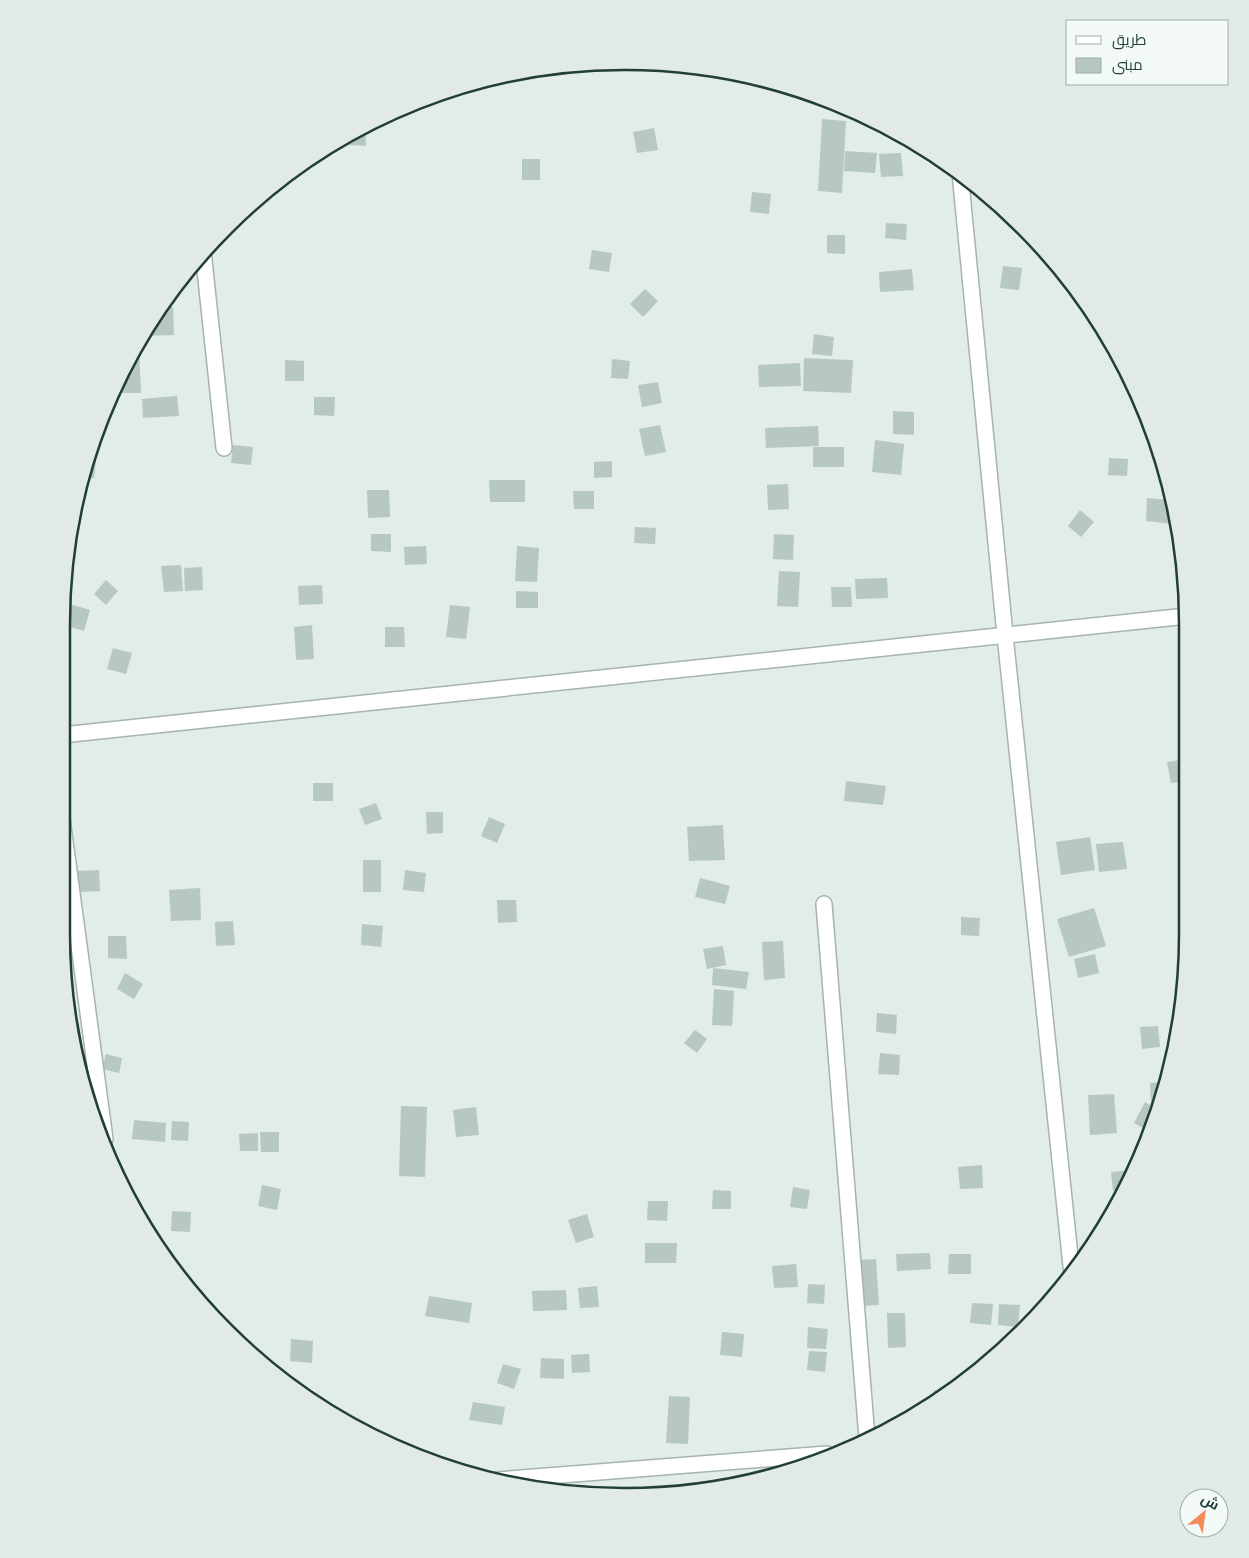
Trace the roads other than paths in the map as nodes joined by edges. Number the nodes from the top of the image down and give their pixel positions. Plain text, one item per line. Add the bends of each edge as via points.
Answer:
1 (961, 184) edge
2 (205, 262) edge
3 (224, 448) dead end
4 (1179, 617) edge
5 (1005, 635) junction
6 (70, 734) edge
7 (70, 879) edge
8 (824, 904) dead end
9 (103, 1122) edge
10 (1071, 1262) edge
11 (867, 1433) edge
12 (813, 1455) edge
13 (528, 1479) edge

1 - 5 street
2 - 3 street
4 - 5 street
5 - 6 street
5 - 10 street
7 - 9 street
8 - 11 street
12 - 13 street

